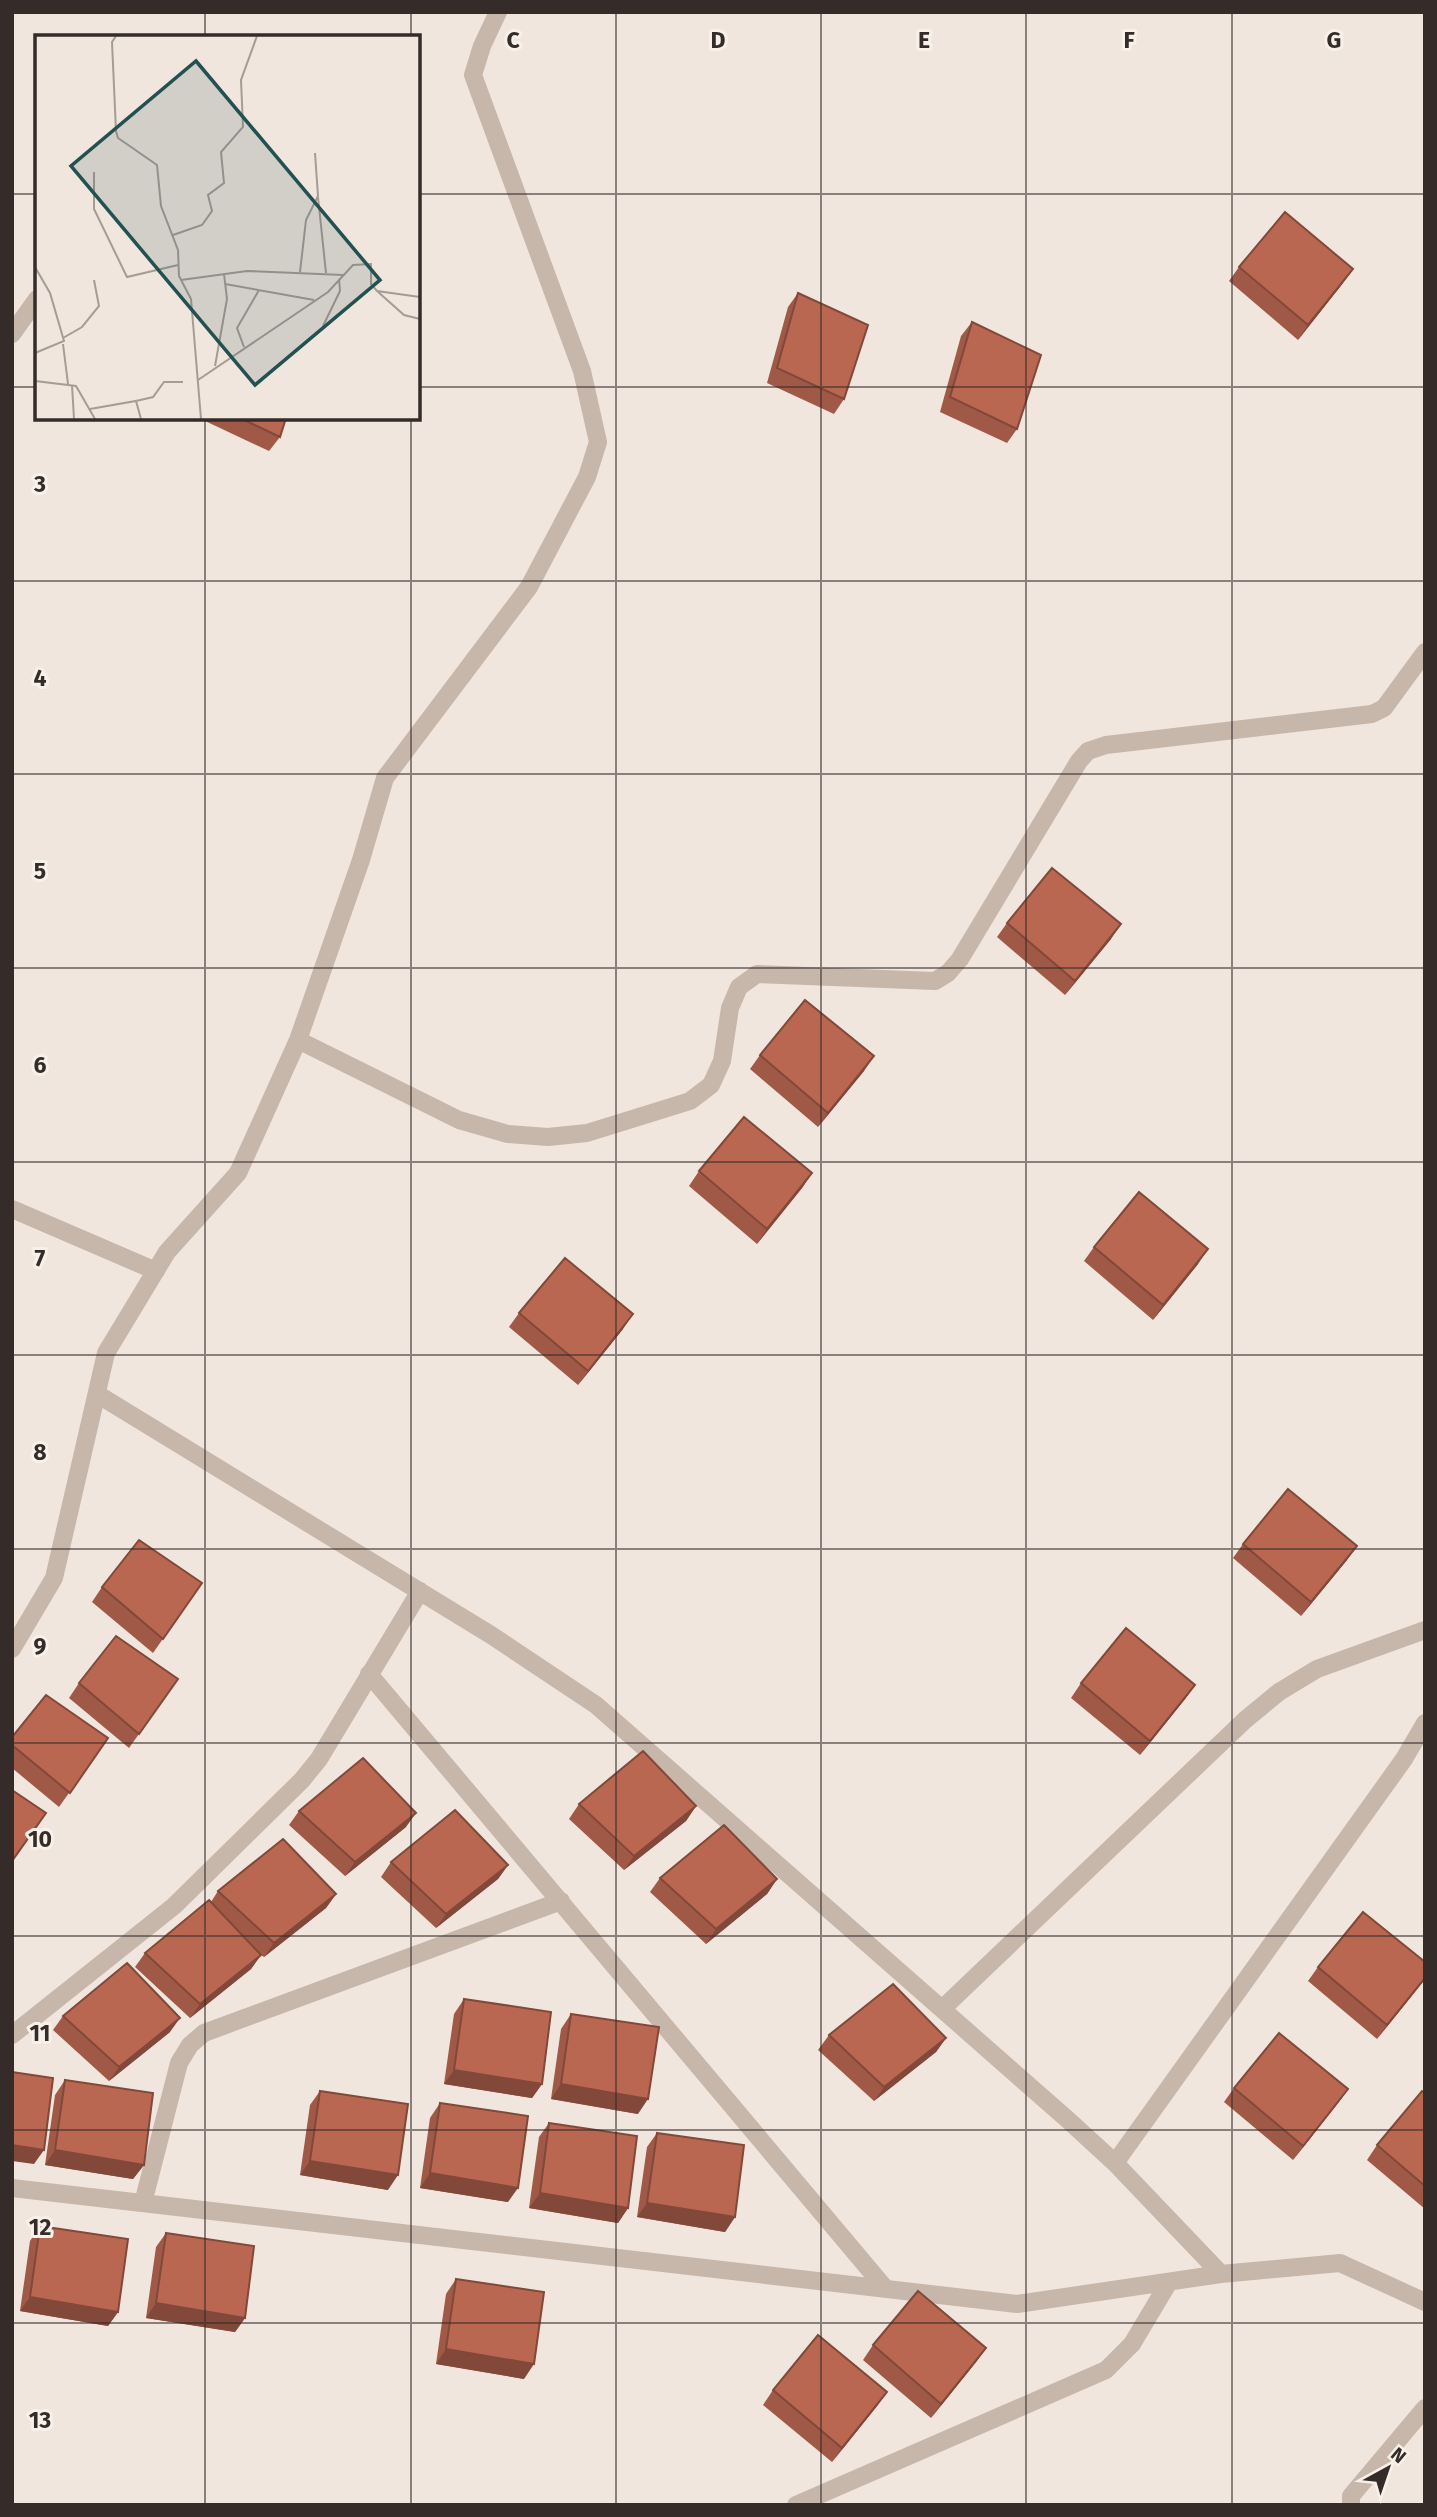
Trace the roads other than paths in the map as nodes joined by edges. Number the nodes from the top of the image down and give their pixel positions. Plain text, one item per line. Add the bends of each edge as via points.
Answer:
1 (498, 12) edge
2 (35, 302) edge
3 (12, 334) edge
4 (1425, 652) edge
5 (298, 1040) junction
6 (12, 1209) edge
7 (156, 1271) junction
8 (97, 1394) junction
9 (420, 1591) junction
10 (1425, 1630) edge
11 (12, 1649) edge
12 (369, 1674) junction
13 (1425, 1723) edge
14 (561, 1901) junction
15 (942, 2009) junction
16 (12, 2035) edge
17 (1115, 2163) junction
18 (12, 2188) edge
19 (143, 2203) junction
20 (1221, 2274) junction
21 (1168, 2282) junction
22 (885, 2288) junction
23 (1425, 2302) edge
24 (1425, 2408) edge
25 (796, 2505) edge
26 (1351, 2505) edge

1 - 5 street via 473,75 582,371 598,442 587,477 529,587 385,778
2 - 3 street
4 - 5 street via 1384,709 1372,714 1106,745 1088,751 948,973 934,981 757,974 739,987 730,1008 722,1061 711,1085 690,1101 587,1133 548,1137 508,1134 459,1121
5 - 7 street via 239,1173 167,1252
6 - 7 street
7 - 8 street via 106,1353
8 - 9 street
8 - 11 street via 54,1578
9 - 12 street
9 - 15 street via 596,1705
10 - 15 street via 1317,1669 1279,1692
12 - 14 street
12 - 16 street via 302,1780 174,1906
13 - 17 street via 1404,1759
14 - 19 street via 204,2033 179,2063
14 - 22 street
15 - 17 street
17 - 20 street
18 - 19 street
19 - 22 street
20 - 21 street
20 - 23 street via 1340,2263
21 - 22 street via 1017,2304
21 - 25 street via 1132,2344 1106,2370
24 - 26 street via 1351,2496

